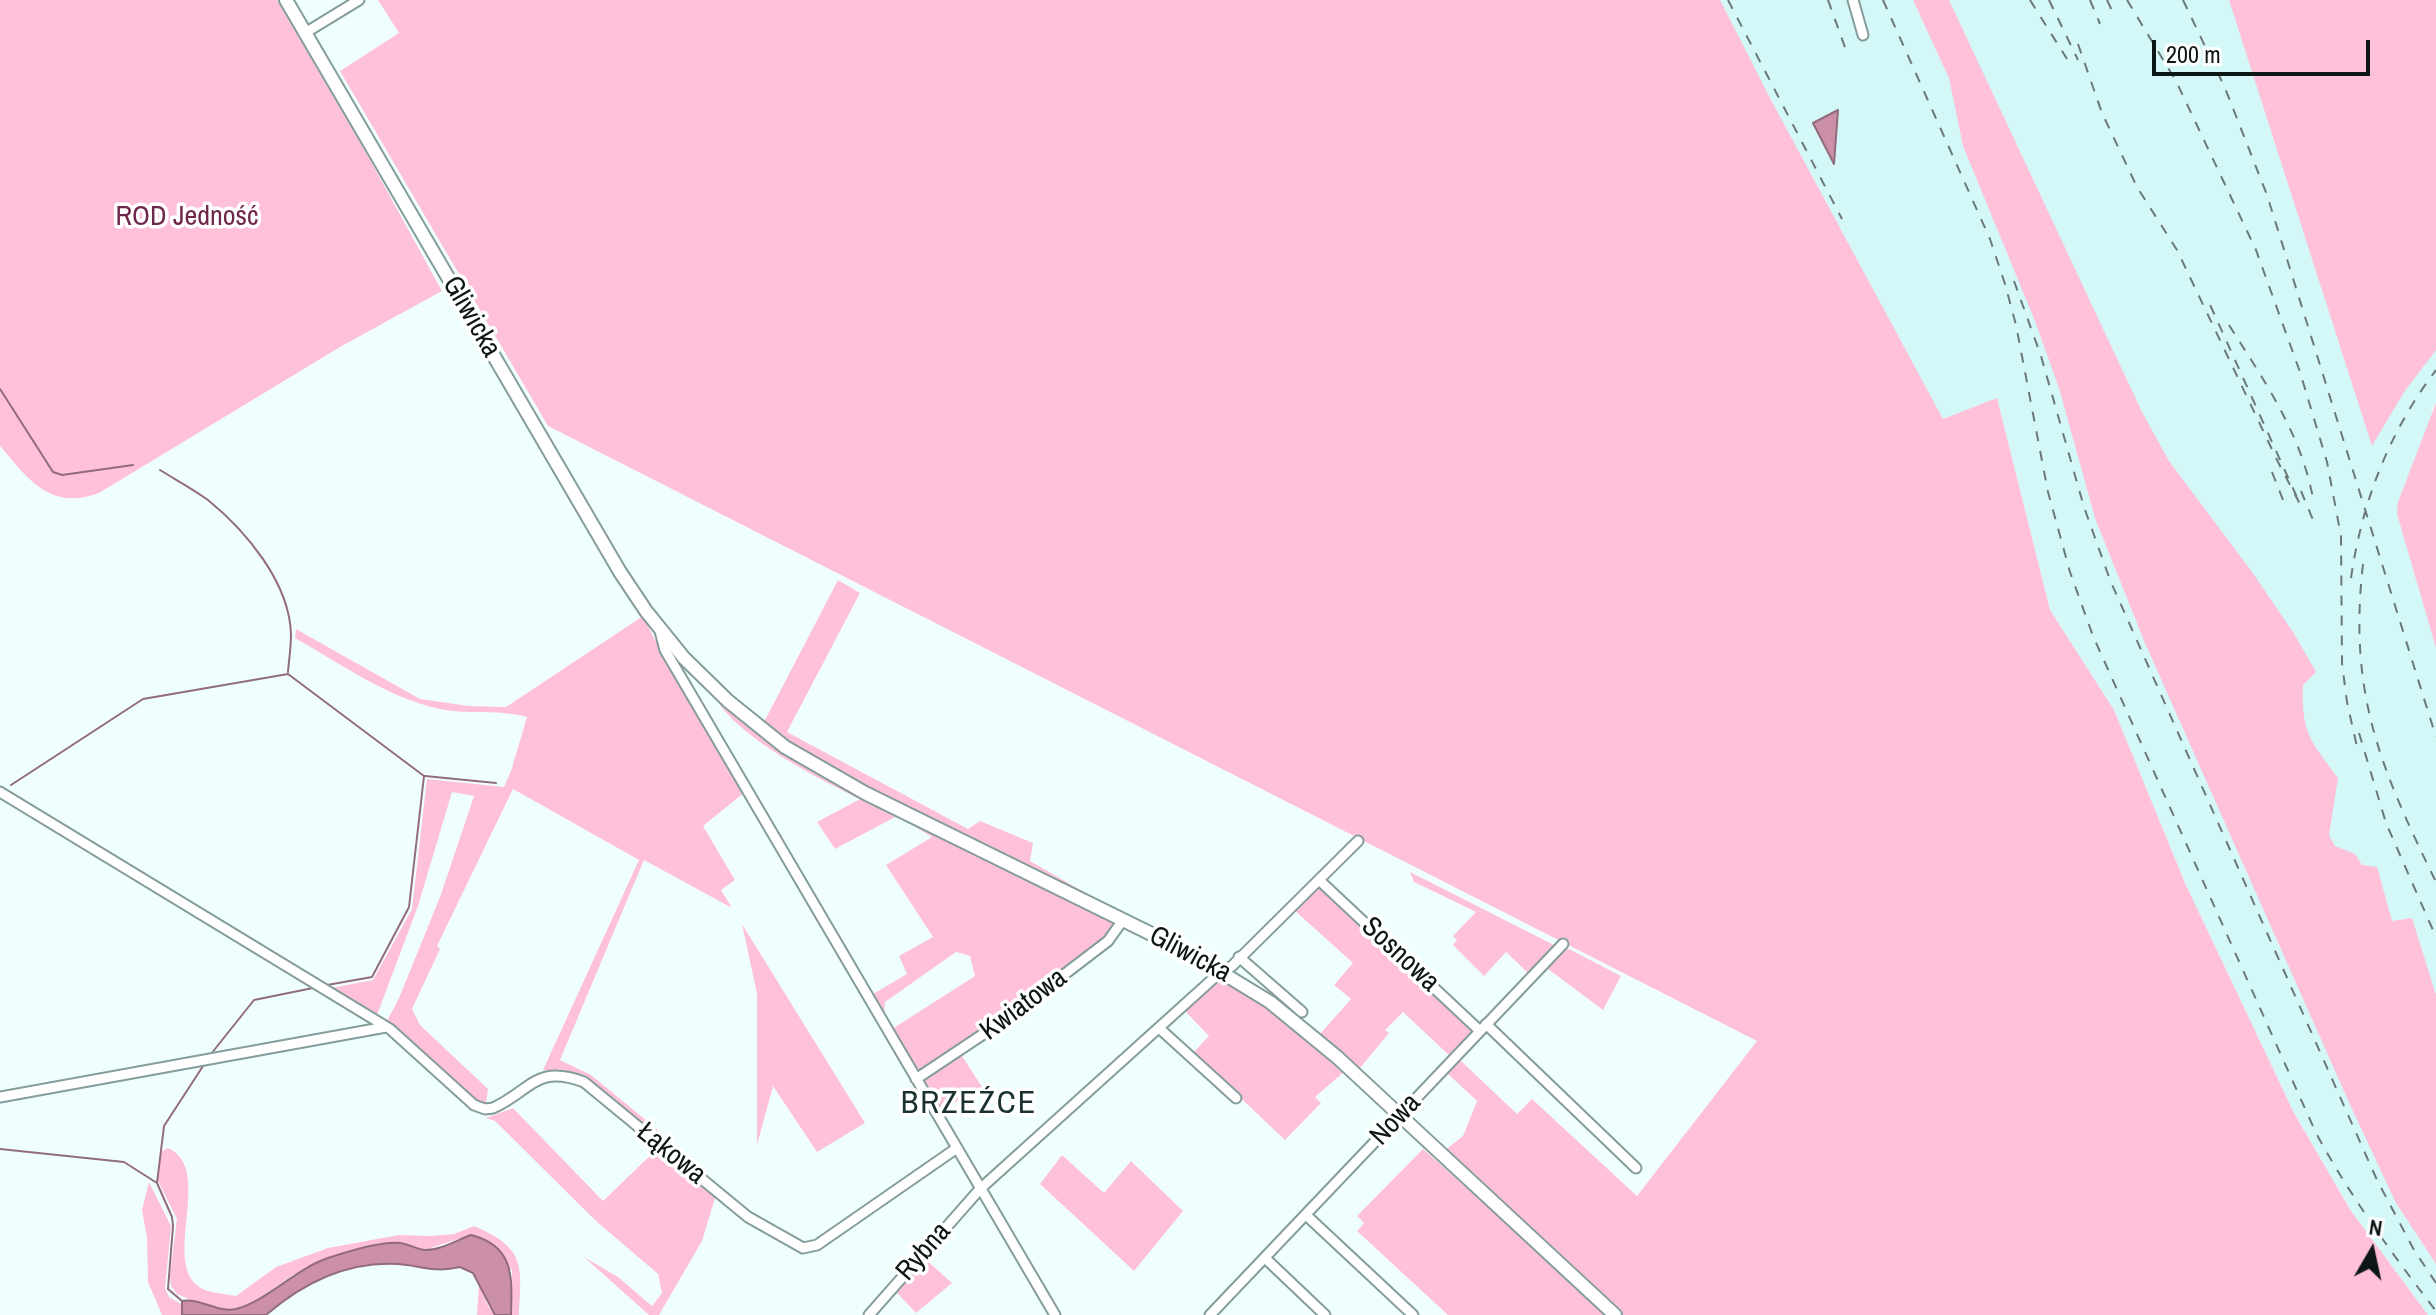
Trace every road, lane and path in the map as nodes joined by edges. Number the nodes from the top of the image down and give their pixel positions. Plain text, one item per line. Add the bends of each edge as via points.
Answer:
1 (286, 0) edge
2 (359, 0) edge
3 (1853, 0) edge
4 (305, 33) junction
5 (1863, 35) dead end
6 (660, 631) junction
7 (705, 680) junction
8 (690, 692) junction
9 (0, 792) edge
10 (1358, 841) dead end
11 (1319, 880) junction
12 (1123, 920) junction
13 (1563, 944) dead end
14 (1239, 957) junction
15 (1223, 971) junction
16 (1302, 1012) dead end
17 (389, 1028) junction
18 (1159, 1028) junction
19 (1483, 1028) junction
20 (916, 1079) junction
21 (0, 1097) edge
22 (1236, 1098) dead end
23 (1400, 1115) junction
24 (957, 1148) junction
25 (1636, 1168) dead end
26 (980, 1189) junction
27 (1306, 1215) junction
28 (1265, 1258) junction
29 (869, 1315) edge
30 (1055, 1315) edge
31 (1210, 1315) edge
32 (1325, 1315) edge
33 (1413, 1315) edge
34 (1615, 1315) edge

1 - 4 main road, Gliwicka
2 - 4 street
3 - 5 street
4 - 6 main road, Gliwicka via 604,546
6 - 7 main road, Gliwicka
6 - 8 street, Gliwicka
7 - 8 street
7 - 12 main road, Gliwicka via 760,728 830,774
8 - 20 street, Gliwicka
9 - 17 street
10 - 11 street, Rybna
11 - 14 street, Rybna
11 - 19 street, Sosnowa
12 - 15 main road, Gliwicka
12 - 20 street, Kwiatowa via 1095,951
13 - 19 street, Nowa
14 - 15 street, Rybna
14 - 16 street
15 - 18 street, Rybna
15 - 23 main road, Gliwicka via 1302,1026
17 - 21 street
17 - 24 street, Łąkowa via 474,1105 485,1109 502,1104 537,1078 584,1082 748,1217 803,1248 817,1245
18 - 22 street
18 - 26 street, Rybna
19 - 23 street, Nowa
19 - 25 street
20 - 24 street, Gliwicka
23 - 27 street, Nowa
23 - 34 main road, Gliwicka
24 - 26 street, Gliwicka
26 - 29 street, Rybna
26 - 30 street, Gliwicka
27 - 28 street, Nowa
27 - 33 street
28 - 31 street, Nowa
28 - 32 street

